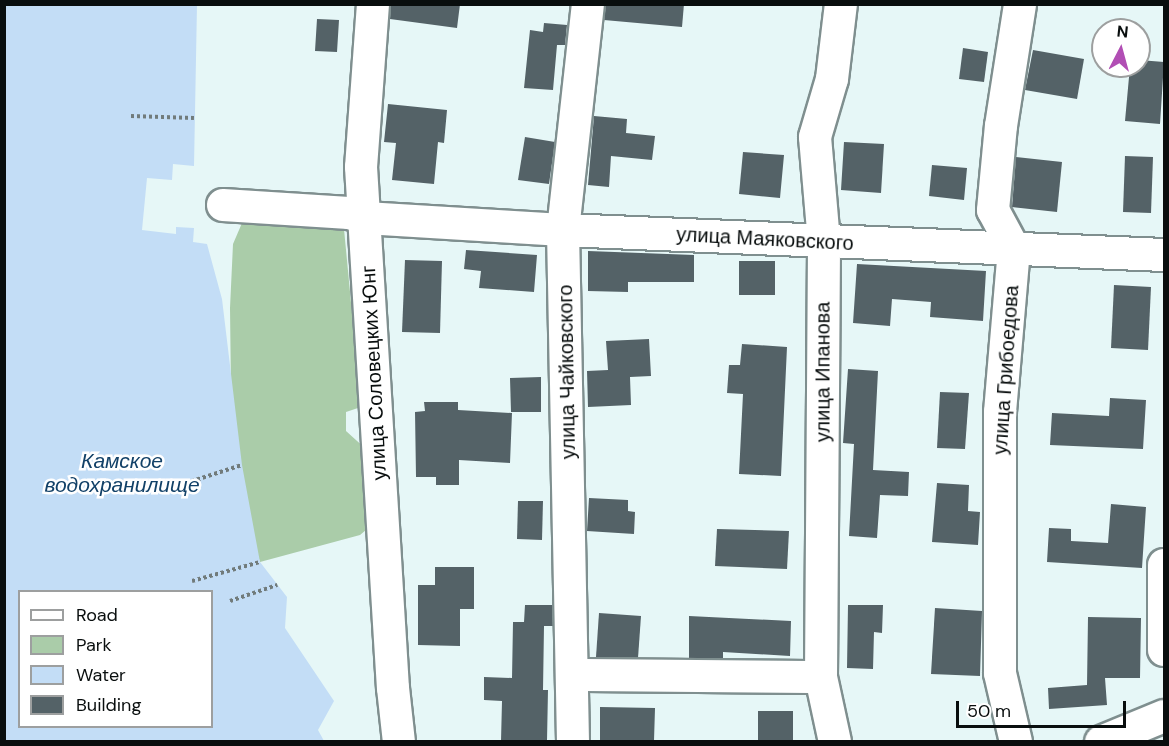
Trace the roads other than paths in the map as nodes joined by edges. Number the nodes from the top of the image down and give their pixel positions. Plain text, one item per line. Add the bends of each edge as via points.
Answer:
1 (373, 4) edge
2 (588, 4) edge
3 (840, 4) edge
4 (1020, 4) edge
5 (223, 205) dead end
6 (365, 218) junction
7 (563, 230) junction
8 (824, 242) junction
9 (1014, 249) junction
10 (1164, 255) edge
11 (1164, 565) edge
12 (1164, 650) edge
13 (574, 675) junction
14 (821, 677) junction
15 (1164, 716) edge
16 (399, 741) edge
17 (573, 741) edge
18 (835, 741) edge
19 (1016, 741) edge
20 (1101, 741) edge

1 - 6 street, улица Соловецких Юнг via 361,167
2 - 7 street, улица Чайковского
3 - 8 street, улица Ипанова via 832,80 815,136
4 - 9 street via 993,210
5 - 6 street, улица Маяковского via 349,213
6 - 7 street, улица Маяковского
6 - 16 street, улица Соловецких Юнг
7 - 8 street, улица Маяковского
7 - 13 street, улица Чайковского
8 - 9 street, улица Маяковского
8 - 14 street, улица Ипанова
9 - 10 street, улица Маяковского
9 - 19 street, улица Грибоедова via 1000,412 1000,673
11 - 12 street
13 - 14 street
13 - 17 street, улица Чайковского
14 - 18 street, улица Ипанова
15 - 20 street

